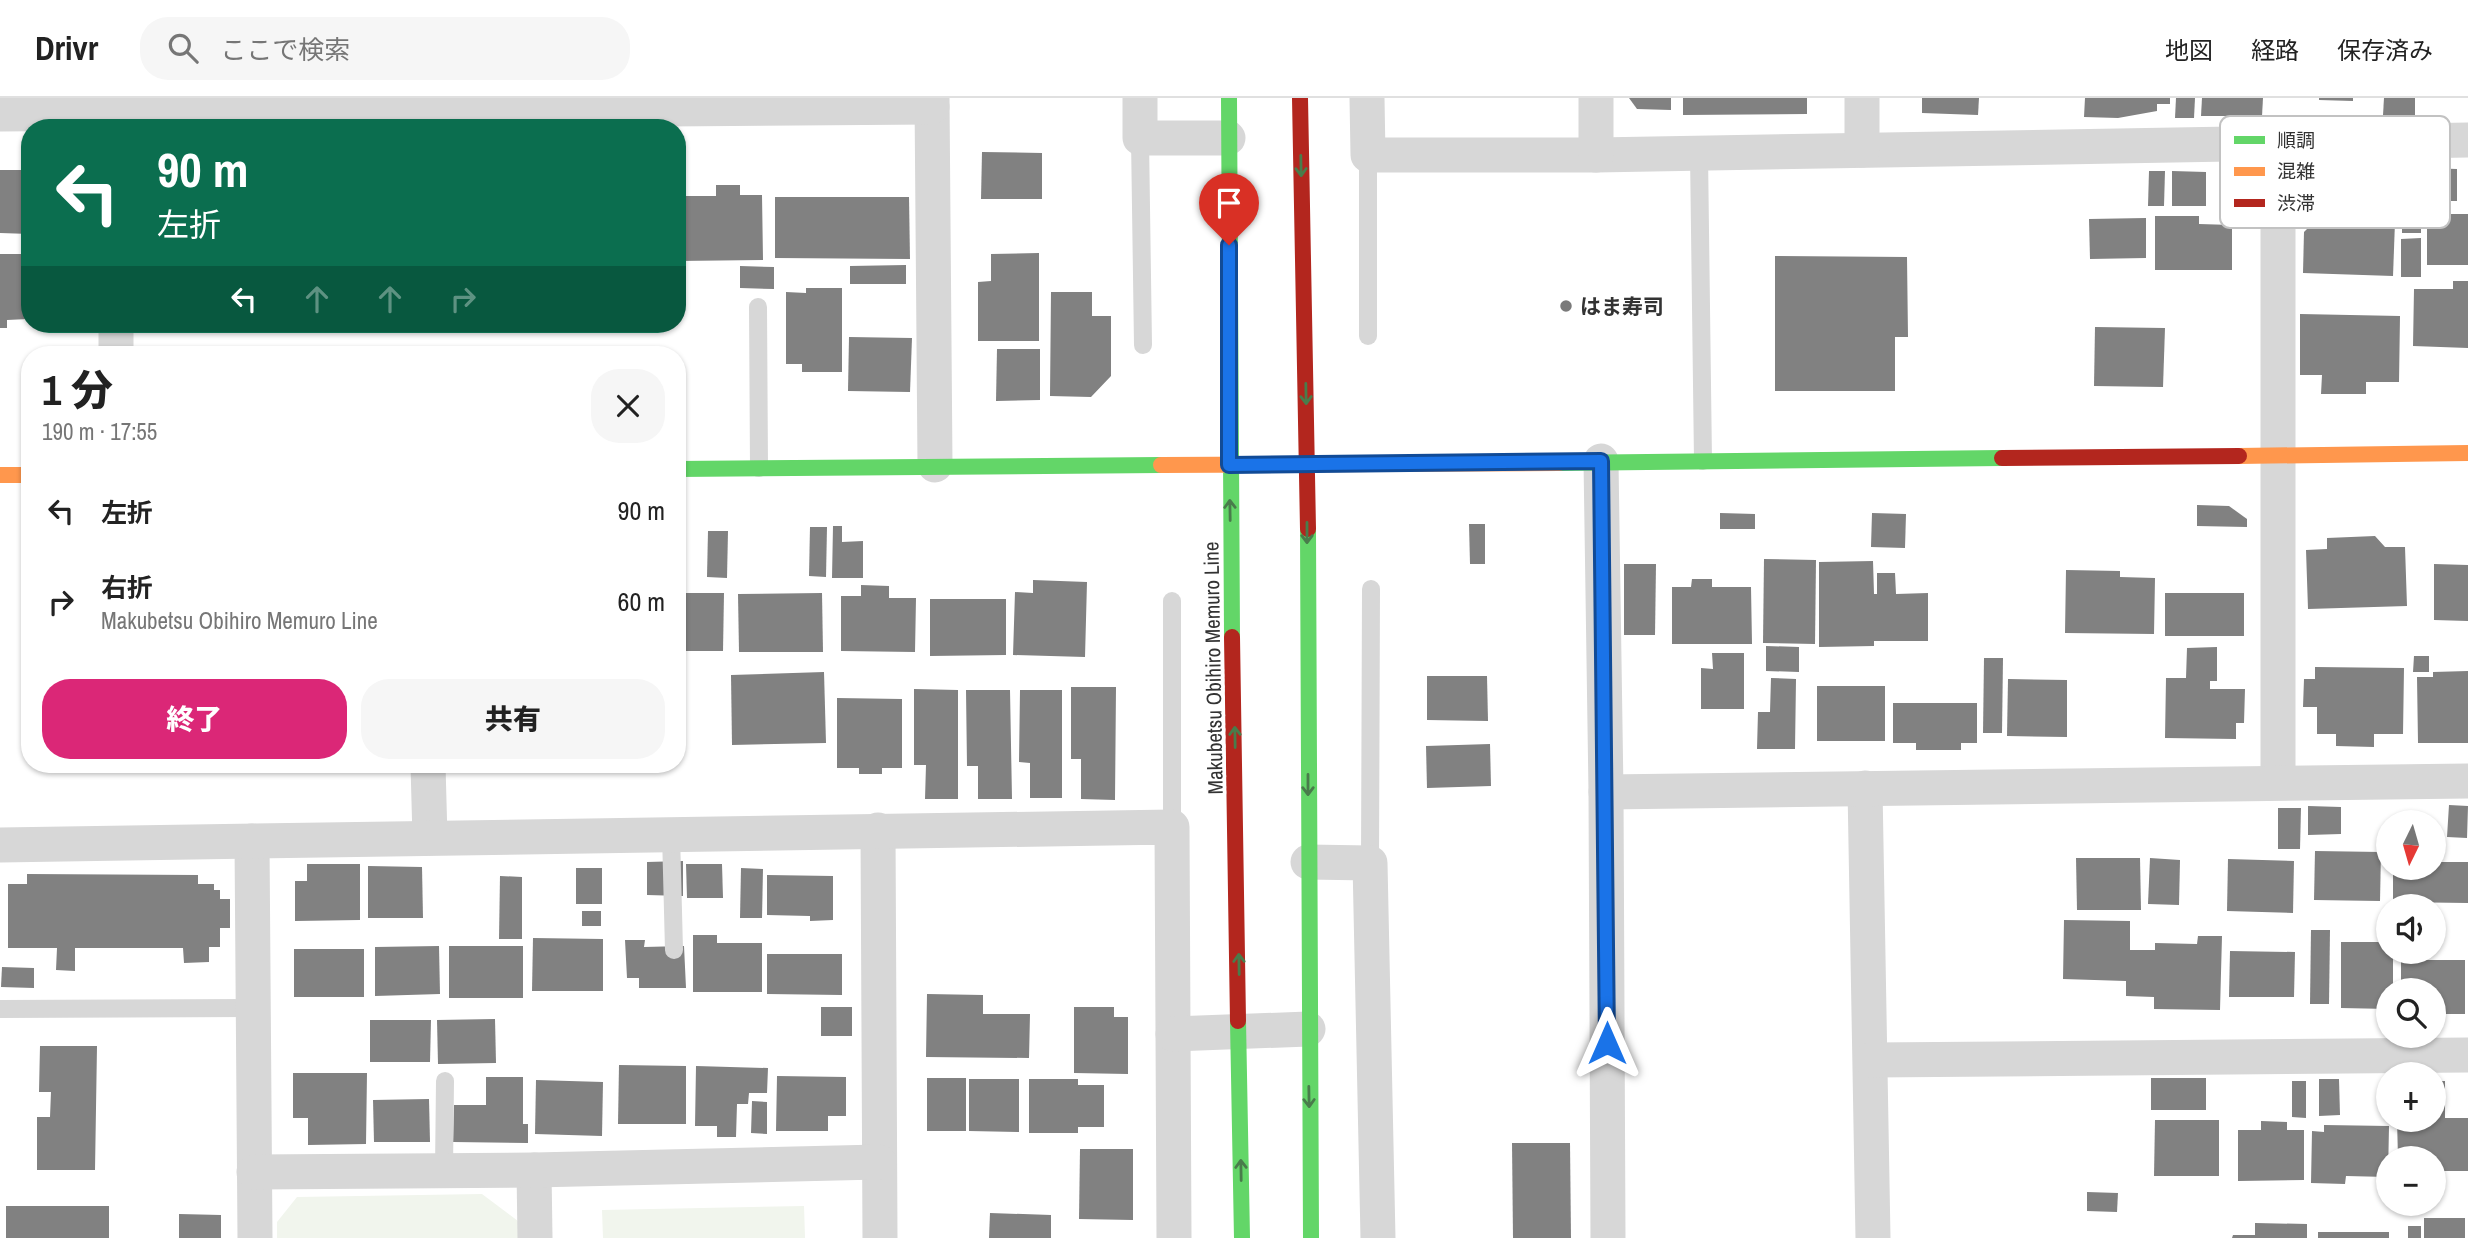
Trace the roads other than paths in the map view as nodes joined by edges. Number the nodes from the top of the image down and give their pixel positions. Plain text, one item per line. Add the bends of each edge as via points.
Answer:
1 (1140, 98) edge
2 (1229, 98) edge
3 (1300, 98) edge
4 (1367, 98) edge
5 (1595, 98) edge
6 (1862, 98) edge
7 (932, 102) edge
8 (114, 113) edge
9 (0, 114) edge
10 (1140, 138) junction
11 (1228, 138) junction
12 (2450, 140) edge
13 (2468, 140) edge
14 (2220, 145) edge
15 (1862, 150) junction
16 (1699, 153) junction
17 (1367, 155) junction
18 (1596, 155) junction
19 (2278, 228) edge
20 (758, 307) dead end
21 (1368, 336) dead end
22 (1143, 345) dead end
23 (2468, 453) edge
24 (2278, 455) junction
25 (1601, 461) junction
26 (1703, 461) junction
27 (935, 465) junction
28 (1229, 465) junction
29 (1308, 465) junction
30 (759, 468) junction
31 (686, 469) edge
32 (0, 475) edge
33 (21, 475) edge
34 (1371, 589) dead end
35 (1172, 601) dead end
36 (428, 773) edge
37 (2468, 781) edge
38 (2278, 782) junction
39 (1865, 788) junction
40 (1606, 792) junction
41 (1172, 827) junction
42 (878, 830) junction
43 (671, 834) junction
44 (430, 838) junction
45 (252, 841) junction
46 (0, 845) edge
47 (1308, 862) junction
48 (1370, 863) junction
49 (674, 950) dead end
50 (253, 1007) junction
51 (0, 1009) edge
52 (1308, 1029) junction
53 (1239, 1033) junction
54 (1173, 1034) junction
55 (2468, 1055) edge
56 (1871, 1060) junction
57 (445, 1081) dead end
58 (879, 1162) junction
59 (444, 1170) junction
60 (534, 1170) junction
61 (254, 1172) junction
62 (255, 1238) edge
63 (534, 1238) edge
64 (880, 1238) edge
65 (1174, 1238) edge
66 (1242, 1238) edge
67 (1311, 1238) edge
68 (1378, 1238) edge
69 (1608, 1238) edge
70 (1873, 1238) edge

1 - 10 street
2 - 11 main road, Makubetsu Obihiro Memuro Line
3 -> 29 main road
4 - 17 street
5 - 18 street
6 - 15 street
7 - 8 street
7 - 27 street
8 - 9 street
10 - 11 street
10 - 22 lane
11 - 28 main road, Makubetsu Obihiro Memuro Line
12 - 13 street
14 - 15 street
15 - 16 street
16 - 18 street
16 - 26 lane
17 - 18 street
17 - 21 lane
19 - 24 street
20 - 30 lane
23 - 24 main road
24 - 26 main road
24 - 38 street
25 - 26 main road
25 - 29 main road
25 - 40 street
27 - 28 main road
27 - 30 main road
28 - 29 main road
53 -> 28 main road, Makubetsu Obihiro Memuro Line
29 -> 47 main road
30 - 31 main road
32 - 33 main road
34 - 48 lane
35 - 41 lane
36 - 44 street
37 - 38 street
38 - 39 street
39 - 40 street
39 - 56 street
40 - 69 street
41 - 42 street
41 - 54 street
42 - 43 street
42 - 58 street
43 - 44 street
43 - 49 lane
44 - 45 street
45 - 46 street
45 - 50 street
47 - 48 street
47 - 52 main road
48 - 68 street
50 - 51 lane
50 - 61 street
52 - 53 street
52 -> 67 main road
53 - 54 street
66 -> 53 main road, Makubetsu Obihiro Memuro Line
54 - 65 street
55 - 56 street
56 - 70 street
57 - 59 lane
58 - 60 street
58 - 64 street
59 - 60 street
59 - 61 street
60 - 63 street
61 - 62 street

